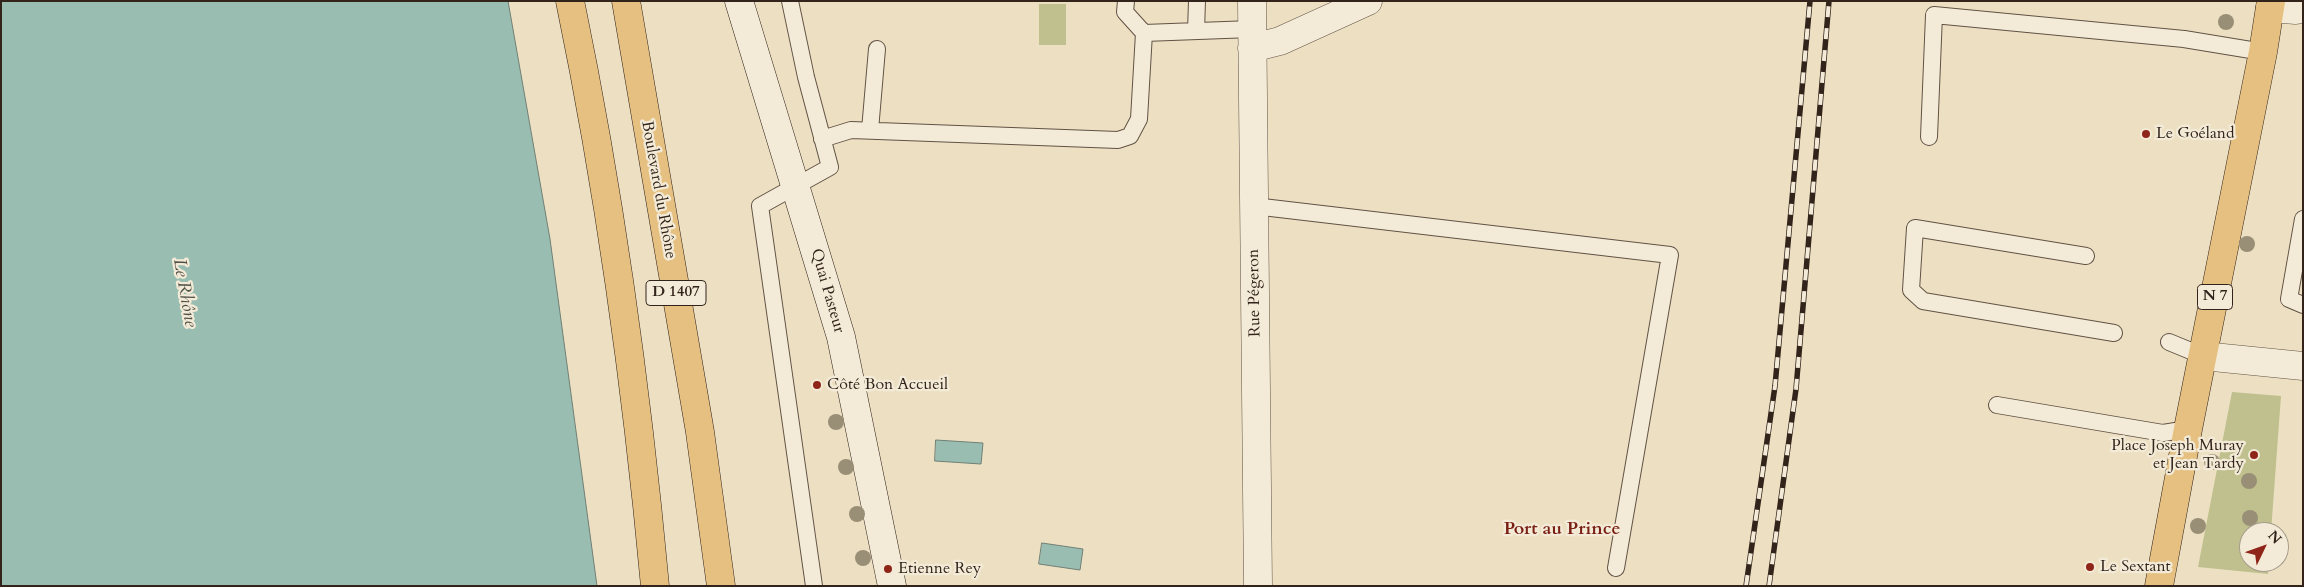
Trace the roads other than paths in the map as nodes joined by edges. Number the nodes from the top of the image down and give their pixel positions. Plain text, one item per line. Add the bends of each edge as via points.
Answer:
1 (570, 1) edge
2 (626, 1) edge
3 (739, 1) edge
4 (790, 1) edge
5 (1126, 1) edge
6 (1197, 1) edge
7 (1252, 1) edge
8 (1368, 1) edge
9 (2270, 4) edge
10 (2303, 9) edge
11 (1196, 31) junction
12 (1144, 34) junction
13 (1252, 38) junction
14 (877, 49) dead end
15 (2263, 52) junction
16 (870, 130) junction
17 (1929, 138) dead end
18 (822, 139) junction
19 (796, 185) junction
20 (1254, 206) junction
21 (2303, 219) edge
22 (2086, 256) dead end
23 (2303, 304) edge
24 (2114, 333) dead end
25 (2169, 342) dead end
26 (2203, 356) junction
27 (2303, 366) edge
28 (1997, 405) dead end
29 (2188, 430) junction
30 (1616, 568) dead end
31 (655, 586) edge
32 (721, 586) edge
33 (814, 586) edge
34 (892, 586) edge
35 (1258, 586) edge
36 (2159, 586) edge

1 - 31 main road, D 1407 via 593,111 640,434
2 - 32 main road, Boulevard du Rhône / D 1407 via 700,432
3 - 19 street, Quai Pasteur
4 - 18 lane
5 - 12 lane via 1125,12
6 - 11 lane
7 - 13 street, Rue Pégeron
8 - 13 street via 1280,41
9 - 10 street
9 - 15 main road, N 7
11 - 12 lane
11 - 13 lane
12 - 16 lane via 1139,119 1130,136 1118,140
13 - 20 street, Rue Pégeron
14 - 16 lane
15 - 17 lane via 2184,39 1934,15
15 - 26 main road, N 7
16 - 18 lane via 851,130
18 - 19 lane via 830,167
19 - 33 lane via 760,206
19 - 34 street, Quai Pasteur via 841,337
20 - 30 lane via 1670,255
20 - 35 street, Rue Pégeron
21 - 23 lane via 2289,299
22 - 24 lane via 1915,228 1911,290 1922,301
25 - 26 lane
26 - 27 street
26 - 29 main road, N 7
28 - 29 lane via 2163,434
29 - 36 main road, N 7

